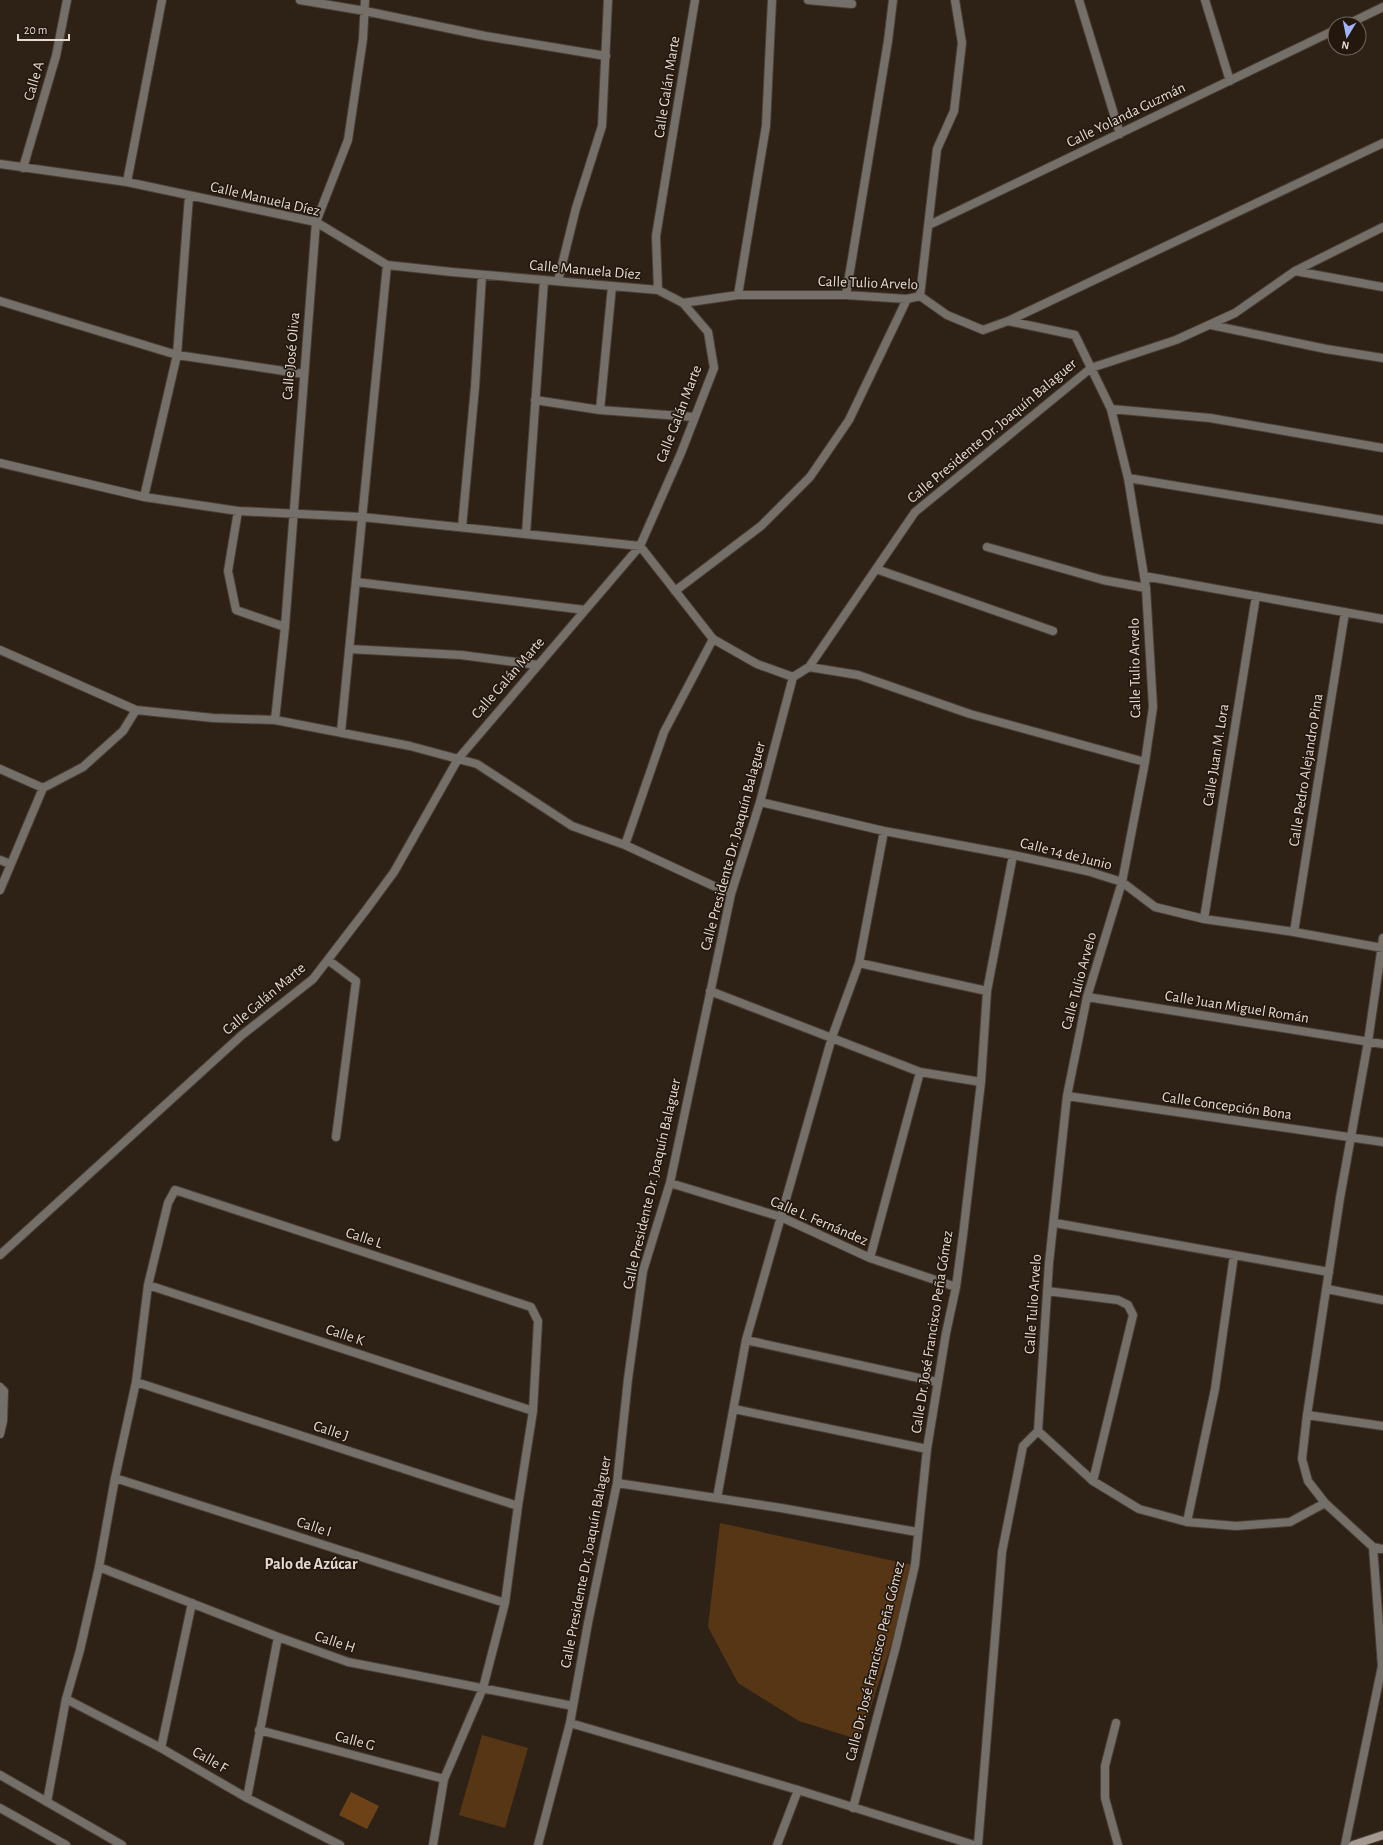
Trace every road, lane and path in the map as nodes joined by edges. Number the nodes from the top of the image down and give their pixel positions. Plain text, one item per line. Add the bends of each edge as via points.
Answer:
1 (67, 0) edge
2 (162, 0) edge
3 (300, 0) edge
4 (365, 0) edge
5 (608, 0) edge
6 (695, 0) edge
7 (772, 0) edge
8 (808, 0) edge
9 (893, 0) edge
10 (955, 0) edge
11 (1079, 0) edge
12 (1205, 0) edge
13 (852, 4) dead end
14 (1383, 7) edge
15 (364, 11) junction
16 (1364, 16) edge
17 (1327, 34) edge
18 (606, 56) junction
19 (1230, 81) junction
20 (1120, 134) junction
21 (1383, 143) edge
22 (0, 164) edge
23 (23, 168) junction
24 (127, 182) junction
25 (189, 196) junction
26 (316, 222) junction
27 (929, 225) junction
28 (1383, 227) edge
29 (387, 265) junction
30 (1295, 271) junction
31 (482, 275) junction
32 (544, 280) junction
33 (558, 281) junction
34 (612, 286) junction
35 (1383, 287) edge
36 (658, 290) junction
37 (738, 295) junction
38 (846, 295) junction
39 (920, 296) junction
40 (907, 299) junction
41 (0, 301) edge
42 (683, 303) junction
43 (1008, 321) junction
44 (1211, 325) junction
45 (177, 355) junction
46 (1383, 358) edge
47 (1091, 368) junction
48 (304, 374) junction
49 (535, 400) junction
50 (1111, 409) junction
51 (600, 410) junction
52 (694, 417) junction
53 (1383, 448) edge
54 (0, 463) edge
55 (1128, 478) junction
56 (144, 498) junction
57 (238, 511) junction
58 (292, 514) junction
59 (362, 518) junction
60 (1383, 520) edge
61 (462, 527) junction
62 (526, 534) junction
63 (640, 546) junction
64 (987, 547) dead end
65 (876, 569) junction
66 (1144, 576) junction
67 (356, 582) junction
68 (1146, 588) junction
69 (675, 591) junction
70 (1256, 596) junction
71 (585, 610) junction
72 (1345, 612) junction
73 (1383, 619) edge
74 (284, 627) junction
75 (1053, 631) dead end
76 (713, 639) junction
77 (349, 649) junction
78 (0, 650) edge
79 (538, 665) junction
80 (809, 667) junction
81 (793, 676) junction
82 (136, 710) junction
83 (275, 720) junction
84 (341, 732) junction
85 (458, 759) junction
86 (1145, 762) junction
87 (0, 769) edge
88 (43, 788) junction
89 (760, 802) junction
90 (884, 831) junction
91 (625, 845) junction
92 (1013, 855) junction
93 (0, 860) edge
94 (10, 864) junction
95 (1122, 882) junction
96 (0, 890) edge
97 (731, 894) junction
98 (1204, 919) junction
99 (1294, 932) junction
100 (1383, 938) edge
101 (1382, 948) edge
102 (328, 960) junction
103 (859, 963) junction
104 (710, 991) junction
105 (987, 991) junction
106 (1087, 997) junction
107 (832, 1037) junction
108 (1368, 1042) junction
109 (1383, 1044) edge
110 (920, 1072) junction
111 (981, 1082) junction
112 (1067, 1096) junction
113 (336, 1137) dead end
114 (1351, 1137) junction
115 (1383, 1142) edge
116 (670, 1183) junction
117 (781, 1217) junction
118 (1055, 1224) junction
119 (0, 1254) edge
120 (1234, 1255) junction
121 (870, 1258) junction
122 (1329, 1272) junction
123 (148, 1285) junction
124 (956, 1287) junction
125 (1327, 1289) junction
126 (1047, 1291) junction
127 (1383, 1300) edge
128 (746, 1340) junction
129 (136, 1382) junction
130 (938, 1382) junction
131 (0, 1387) edge
132 (734, 1408) junction
133 (533, 1411) junction
134 (1307, 1414) junction
135 (1383, 1426) edge
136 (1038, 1431) junction
137 (0, 1434) edge
138 (927, 1449) junction
139 (115, 1478) junction
140 (1094, 1481) junction
141 (617, 1484) junction
142 (717, 1498) junction
143 (1325, 1503) junction
144 (518, 1506) junction
145 (1187, 1522) junction
146 (917, 1532) junction
147 (1373, 1547) junction
148 (1383, 1549) edge
149 (99, 1567) junction
150 (192, 1603) junction
151 (505, 1603) junction
152 (278, 1637) junction
153 (1382, 1666) edge
154 (483, 1688) junction
155 (66, 1699) junction
156 (573, 1706) junction
157 (570, 1723) junction
158 (1116, 1723) dead end
159 (259, 1730) junction
160 (161, 1748) junction
161 (0, 1775) edge
162 (444, 1779) junction
163 (798, 1790) junction
164 (247, 1798) junction
165 (47, 1802) junction
166 (0, 1808) edge
167 (853, 1808) junction
168 (1383, 1835) edge
169 (66, 1845) edge
170 (122, 1845) edge
171 (340, 1845) edge
172 (433, 1845) edge
173 (538, 1845) edge
174 (777, 1845) edge
175 (974, 1845) edge
176 (978, 1845) edge
177 (1118, 1845) edge
178 (1345, 1845) edge
179 (1353, 1845) edge

1 - 23 street, Calle A via 56,56
2 - 24 street
3 - 15 street
4 - 15 street, Calle José Oliva
5 - 18 street
6 - 36 street, Calle Galán Marte via 656,236
7 - 37 street via 766,126
8 - 13 street
9 - 38 street
10 - 27 street via 962,43 954,111 937,148
11 - 20 street
12 - 19 street
14 - 16 street
15 - 18 street via 485,36
15 - 26 street, Calle José Oliva via 364,39 348,140
17 - 19 street, Calle Yolanda Guzmán
18 - 33 street via 602,126 576,208
19 - 20 street, Calle Yolanda Guzmán
20 - 27 street, Calle Yolanda Guzmán
21 - 43 street
22 - 23 street, Calle Manuela Díez
23 - 24 street, Calle Manuela Díez
24 - 25 street, Calle Manuela Díez
25 - 26 street, Calle Manuela Díez
25 - 45 street
26 - 29 street, Calle Manuela Díez
26 - 48 street, Calle José Oliva
27 - 39 street
28 - 30 street, Calle Presidente Dr. Joaquín Balaguer
29 - 31 street, Calle Manuela Díez
29 - 59 street
30 - 35 street
30 - 44 street, Calle Presidente Dr. Joaquín Balaguer via 1235,313
31 - 32 street, Calle Manuela Díez
31 - 61 street
32 - 33 street, Calle Manuela Díez
32 - 49 street
33 - 34 street, Calle Manuela Díez
34 - 36 street, Calle Manuela Díez
34 - 51 street
36 - 42 street, Calle Galán Marte
37 - 38 street, Calle Tulio Arvelo
37 - 42 street, Calle Tulio Arvelo
38 - 40 street, Calle Tulio Arvelo
39 - 40 street, Calle Tulio Arvelo
39 - 43 street, Calle Tulio Arvelo via 947,315 983,330
40 - 69 street via 849,420 810,477 761,526
41 - 45 street
42 - 52 street, Calle Galán Marte via 708,332 714,368
43 - 47 street, Calle Tulio Arvelo via 1074,335
44 - 46 street
44 - 47 street, Calle Presidente Dr. Joaquín Balaguer via 1176,340
45 - 48 street
45 - 56 street
47 - 50 street, Calle Tulio Arvelo
47 - 65 street, Calle Presidente Dr. Joaquín Balaguer via 915,512
48 - 58 street, Calle José Oliva
49 - 51 street
49 - 62 street
50 - 53 street via 1210,418
50 - 55 street, Calle Tulio Arvelo
51 - 52 street
52 - 63 street, Calle Galán Marte
54 - 56 street
55 - 60 street
55 - 66 street, Calle Tulio Arvelo
56 - 57 street
57 - 58 street
57 - 74 street via 228,571 236,610
58 - 59 street
58 - 74 street, Calle José Oliva
59 - 61 street
59 - 67 street
61 - 62 street
62 - 63 street
63 - 69 street
63 - 71 street, Calle Galán Marte
64 - 68 street via 1103,580
65 - 75 street
65 - 80 street, Calle Presidente Dr. Joaquín Balaguer
66 - 68 street, Calle Tulio Arvelo
66 - 70 street
67 - 71 street
67 - 77 street
68 - 86 street, Calle Tulio Arvelo via 1153,708
69 - 76 street
70 - 72 street
70 - 98 street, Calle Juan M. Lora
71 - 79 street, Calle Galán Marte
72 - 73 street
72 - 99 street, Calle Pedro Alejandro Pina
74 - 83 street, Calle José Oliva
76 - 81 street via 757,664
76 - 91 street via 664,732
77 - 79 street via 461,655
77 - 84 street
78 - 82 street
79 - 85 street, Calle Galán Marte
80 - 81 street
80 - 86 street via 858,675 970,714
81 - 89 street, Calle Presidente Dr. Joaquín Balaguer
82 - 83 street via 213,718
82 - 88 street via 123,731 84,767
83 - 84 street
84 - 85 street
85 - 91 street via 477,764 572,826
85 - 102 street, Calle Galán Marte via 394,872
86 - 95 street, Calle Tulio Arvelo
87 - 88 street
88 - 94 street
89 - 90 street, Calle 14 de Junio
89 - 97 street, Calle Presidente Dr. Joaquín Balaguer
90 - 92 street, Calle 14 de Junio
90 - 103 street
91 - 97 street
92 - 95 street, Calle 14 de Junio via 1087,871
92 - 105 street, Calle Dr. José Francisco Peña Gómez
93 - 94 street
94 - 96 street
95 - 98 street, Calle 14 de Junio via 1155,908
95 - 106 street, Calle Tulio Arvelo
97 - 104 street, Calle Presidente Dr. Joaquín Balaguer
98 - 99 street, Calle 14 de Junio
99 - 101 street, Calle 14 de Junio
100 - 101 street
101 - 108 street
102 - 113 street via 356,981
102 - 119 street, Calle Galán Marte via 313,979 242,1035
103 - 105 street
103 - 107 street
104 - 107 street
104 - 116 street, Calle Presidente Dr. Joaquín Balaguer
105 - 111 street, Calle Dr. José Francisco Peña Gómez
106 - 108 street, Calle Juan Miguel Román
106 - 112 street, Calle Tulio Arvelo
107 - 110 street
107 - 117 street
108 - 109 street, Calle Juan Miguel Román
108 - 114 street
110 - 111 street
110 - 121 street
111 - 124 street, Calle Dr. José Francisco Peña Gómez
112 - 114 street, Calle Concepción Bona
112 - 118 street, Calle Tulio Arvelo
114 - 115 street, Calle Concepción Bona
114 - 122 street
116 - 117 street, Calle L. Fernández
116 - 141 street, Calle Presidente Dr. Joaquín Balaguer via 643,1271
117 - 121 street, Calle L. Fernández
117 - 128 street
118 - 120 street
118 - 126 street, Calle Tulio Arvelo
120 - 122 street
120 - 145 street via 1215,1389
121 - 124 street, Calle L. Fernández
122 - 125 street
123 - 129 street
123 - 133 street, Calle K
123 - 133 street, Calle L via 168,1204 175,1190 531,1307 538,1321
124 - 130 street, Calle Dr. José Francisco Peña Gómez
125 - 127 street
125 - 134 street
126 - 136 street, Calle Tulio Arvelo
126 - 140 street via 1118,1300 1128,1305 1133,1315
128 - 130 street
128 - 132 street
129 - 139 street
129 - 144 street, Calle J
130 - 138 street, Calle Dr. José Francisco Peña Gómez
131 - 137 street via 4,1390 4,1422
132 - 138 street
132 - 142 street
133 - 144 street
134 - 135 street
134 - 143 street via 1302,1459 1308,1481
136 - 140 street
136 - 176 street via 1023,1446 1002,1552
138 - 146 street, Calle Dr. José Francisco Peña Gómez
139 - 149 street
139 - 151 street, Calle I
140 - 145 street via 1139,1509
141 - 142 street
141 - 156 street, Calle Presidente Dr. Joaquín Balaguer
142 - 146 street
143 - 145 street via 1290,1522 1236,1526
143 - 147 street
144 - 151 street
146 - 167 street, Calle Dr. José Francisco Peña Gómez via 915,1565
147 - 148 street
147 - 153 street
149 - 150 street, Calle H
149 - 155 street
150 - 152 street, Calle H
150 - 160 street
151 - 154 street
152 - 154 street, Calle H via 348,1662
152 - 159 street
153 - 178 street
154 - 156 street, Calle H
154 - 162 street
155 - 160 street, Calle F
155 - 165 street
156 - 157 street, Calle Presidente Dr. Joaquín Balaguer
157 - 163 street
157 - 173 street, Calle Presidente Dr. Joaquín Balaguer
158 - 177 street via 1104,1766 1105,1798
159 - 162 street, Calle G
159 - 164 street
160 - 164 street, Calle F
161 - 165 street
162 - 172 street
163 - 167 street
163 - 174 street
164 - 171 street, Calle F
165 - 170 street
166 - 169 street
167 - 175 street
168 - 179 main road

